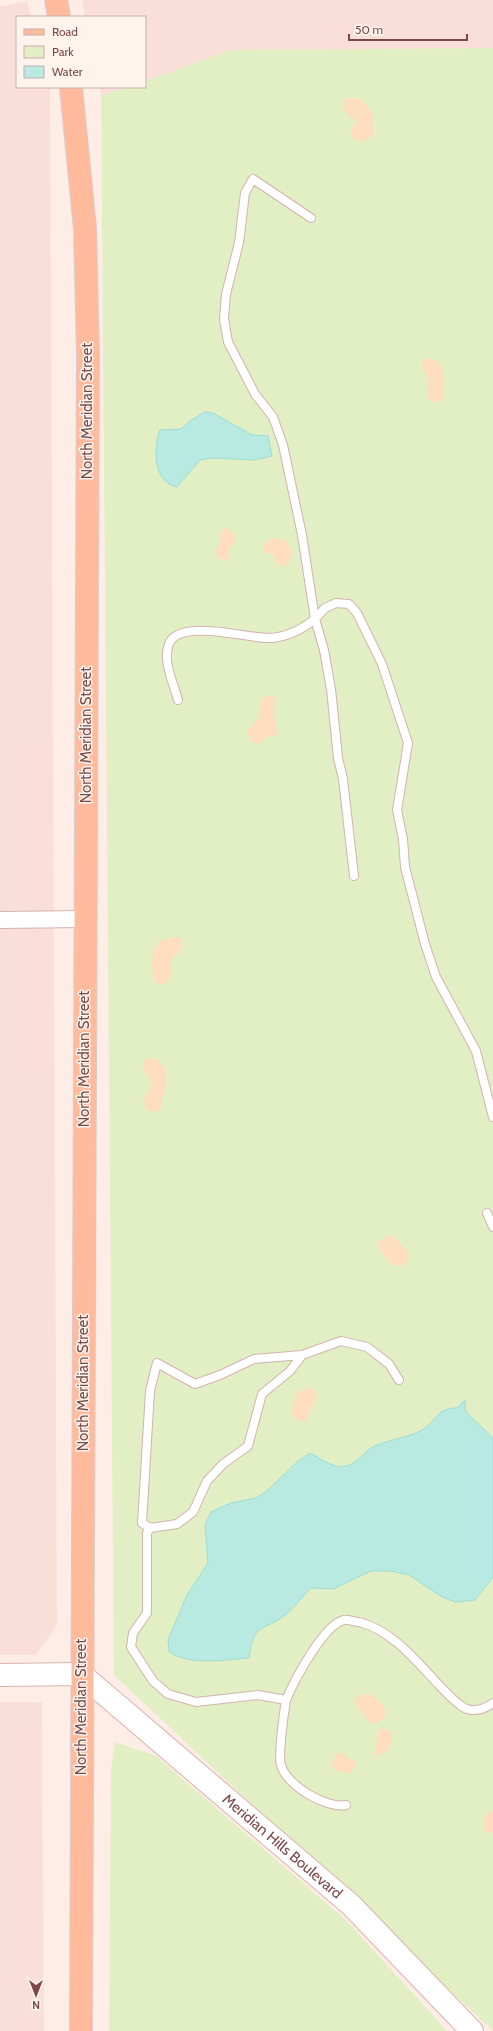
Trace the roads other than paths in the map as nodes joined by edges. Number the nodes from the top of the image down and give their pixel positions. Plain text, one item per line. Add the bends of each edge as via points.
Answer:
1 (56, 0) edge
2 (59, 16) edge
3 (71, 88) edge
4 (311, 218) dead end
5 (315, 619) junction
6 (178, 700) dead end
7 (354, 876) dead end
8 (84, 919) junction
9 (0, 920) edge
10 (493, 1117) edge
11 (487, 1213) dead end
12 (493, 1227) edge
13 (302, 1355) junction
14 (399, 1380) dead end
15 (150, 1528) junction
16 (81, 1674) junction
17 (0, 1675) edge
18 (286, 1700) junction
19 (493, 1703) edge
20 (346, 1805) dead end
21 (81, 2031) edge
22 (472, 2031) edge

1 - 2 main road
3 - 8 main road, North Meridian Street via 84,222 88,346
4 - 5 lane via 253,179 245,193 240,243 226,294 224,319 228,342 255,394 273,417 282,445 302,536
5 - 6 lane via 300,630 268,638 201,629 176,636 169,643 167,654
5 - 7 lane via 331,689
5 - 10 lane via 325,608 336,603 349,604 357,613 382,664 408,743 397,810 405,867 436,977 476,1052
8 - 9 street
8 - 16 main road, North Meridian Street
11 - 12 lane
13 - 14 lane via 341,1341 367,1347 390,1364
13 - 15 lane via 290,1371 262,1394 248,1446 223,1464 207,1481 193,1512 177,1524
13 - 15 lane via 254,1359 195,1384 157,1363 150,1391 142,1523
15 - 18 lane via 146,1533 147,1613 133,1633 130,1648 153,1681 168,1694 196,1702 258,1695
16 - 17 main road
16 - 21 main road, North Meridian Street
16 - 22 main road, Meridian Hills Boulevard via 351,1905
18 - 19 lane via 302,1668 317,1646 333,1625 345,1619 381,1630 448,1694 468,1709 483,1710
18 - 20 lane via 280,1765 293,1784 315,1798 340,1806

